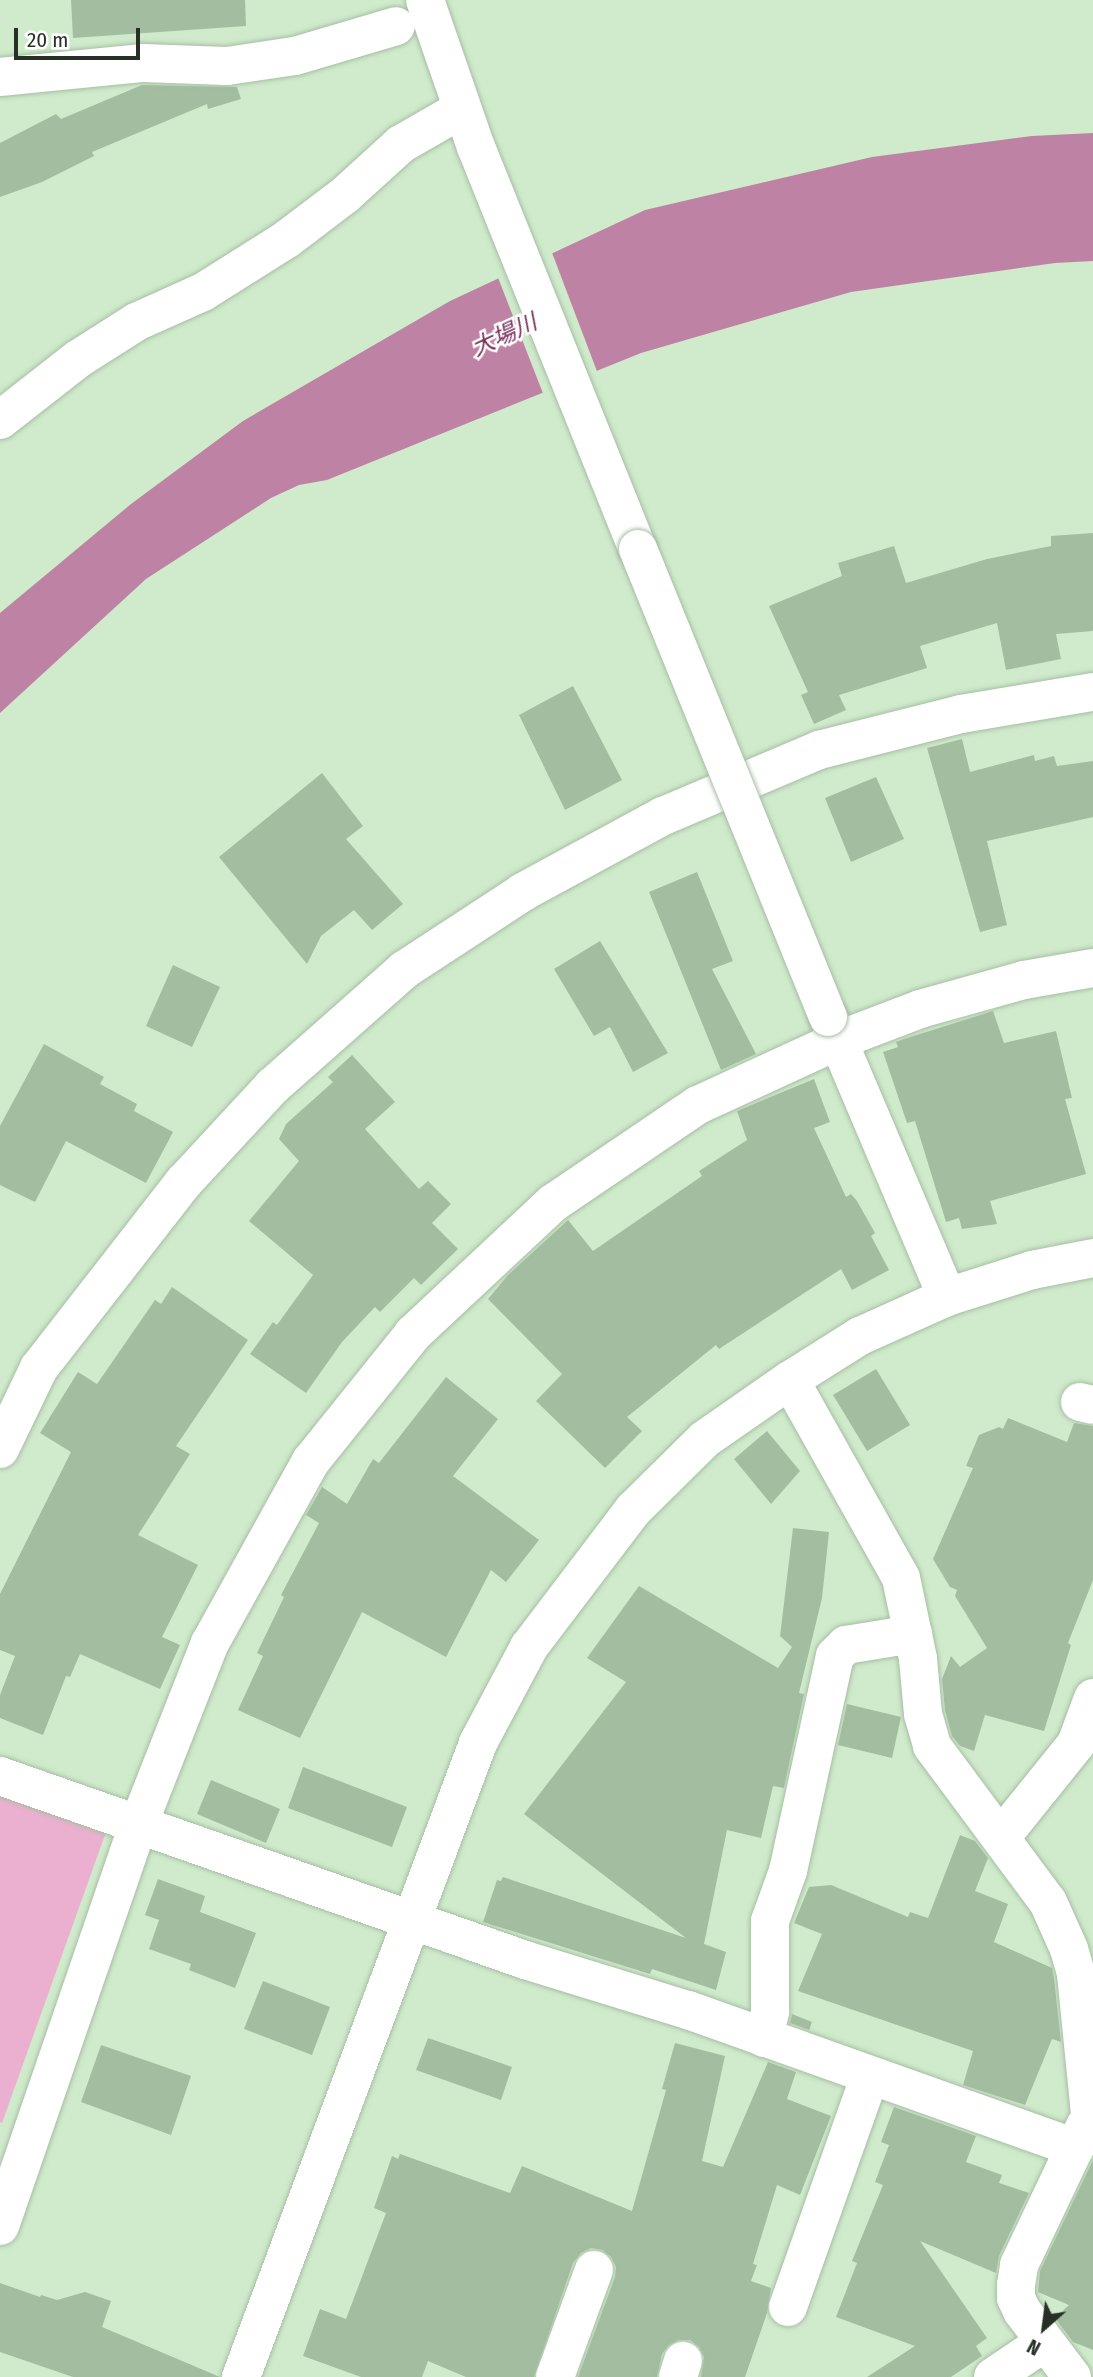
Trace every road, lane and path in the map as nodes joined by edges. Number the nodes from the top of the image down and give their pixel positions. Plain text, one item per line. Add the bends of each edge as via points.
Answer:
1 (425, 0) edge
2 (396, 26) dead end
3 (0, 77) edge
4 (462, 109) junction
5 (0, 420) edge
6 (1093, 692) edge
7 (1093, 968) edge
8 (833, 1029) junction
9 (1093, 1258) edge
10 (947, 1297) junction
11 (790, 1380) junction
12 (0, 1448) edge
13 (913, 1634) junction
14 (1093, 1698) edge
15 (1084, 1748) edge
16 (0, 1776) edge
17 (139, 1823) junction
18 (1002, 1836) junction
19 (409, 1920) junction
20 (764, 2038) junction
21 (870, 2076) junction
22 (1092, 2114) edge
23 (1075, 2148) junction
24 (0, 2226) edge
25 (594, 2270) dead end
26 (788, 2307) dead end
27 (1045, 2342) junction
28 (241, 2377) edge
29 (555, 2377) edge
30 (993, 2377) edge
31 (1072, 2377) edge

1 - 4 street
2 - 3 street via 295,56 227,66 143,62
4 - 5 street via 401,144 287,239 203,292 136,322 78,359
4 - 8 street, bridge
6 - 12 street via 961,715 819,750 663,816 523,892 404,970 273,1086 184,1182 39,1368
7 - 8 street
8 - 10 street
8 - 17 street via 698,1105 553,1203 413,1334 311,1461 210,1643
9 - 10 street via 1032,1270
10 - 11 street via 860,1336
11 - 13 street via 901,1578
11 - 19 street via 705,1439 633,1510 529,1647 478,1743
13 - 18 street via 923,1714 932,1746
13 - 20 street via 846,1645 835,1656 788,1871 770,1921 769,2011
14 - 15 street
15 - 18 street
16 - 17 street
17 - 19 street
17 - 24 street
18 - 22 street via 1048,1902 1069,1949
19 - 20 street
19 - 28 street
20 - 21 street
21 - 23 street
21 - 26 street
22 - 23 street
23 - 27 street via 1019,2265 1016,2298
25 - 29 street
27 - 30 street
27 - 31 street

